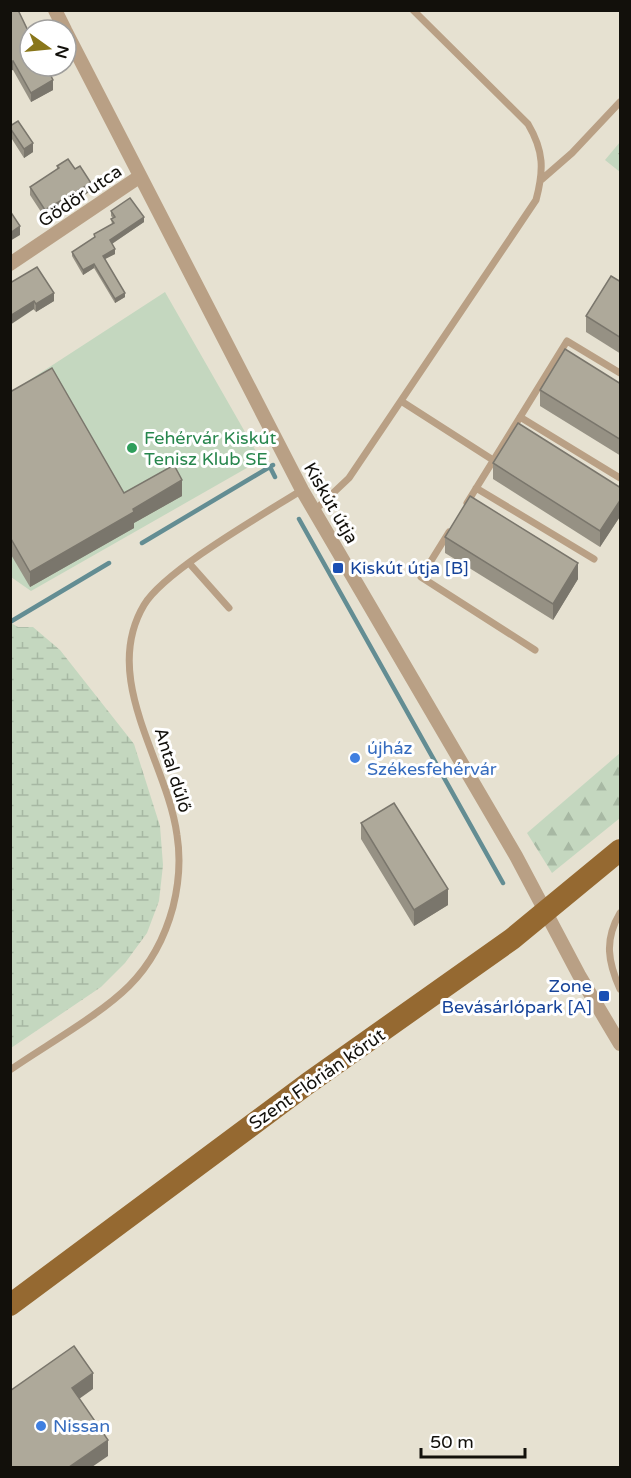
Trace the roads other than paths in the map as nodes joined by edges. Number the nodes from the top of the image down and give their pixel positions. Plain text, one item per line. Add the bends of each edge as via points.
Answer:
1 (413, 10) edge
2 (78, 57) edge
3 (621, 102) edge
4 (139, 177) junction
5 (541, 180) junction
6 (10, 264) edge
7 (621, 373) edge
8 (401, 401) junction
9 (520, 417) junction
10 (493, 460) junction
11 (621, 478) edge
12 (476, 488) junction
13 (302, 490) junction
14 (464, 508) edge
15 (314, 511) junction
16 (452, 527) edge
17 (594, 559) dead end
18 (189, 563) junction
19 (229, 608) dead end
20 (535, 650) dead end
21 (621, 850) edge
22 (546, 911) junction
23 (621, 913) edge
24 (621, 989) edge
25 (621, 1044) edge
26 (10, 1070) edge
27 (10, 1305) edge

1 - 5 lane via 528,124 543,160
2 - 4 street, Kiskút útja
3 - 5 lane
4 - 6 street, Gödör utca
4 - 13 street, Kiskút útja
5 - 8 lane via 536,200
7 - 9 lane via 567,341
8 - 10 lane
8 - 15 lane via 349,477
9 - 10 lane
9 - 11 lane
10 - 12 lane
12 - 14 lane
12 - 17 lane
13 - 15 street, Kiskút útja
13 - 18 lane, Antal dűlő
15 - 22 street, Kiskút útja
16 - 20 lane via 421,577
18 - 19 lane
18 - 26 lane, Antal dűlő via 160,585 145,604 130,643 128,666 132,691 177,834 180,861 169,920 159,946 129,986
21 - 22 main road, Szent Flórián körút
22 - 25 street, Kiskút útja
22 - 27 main road, Szent Flórián körút
23 - 24 lane via 608,942 613,972

